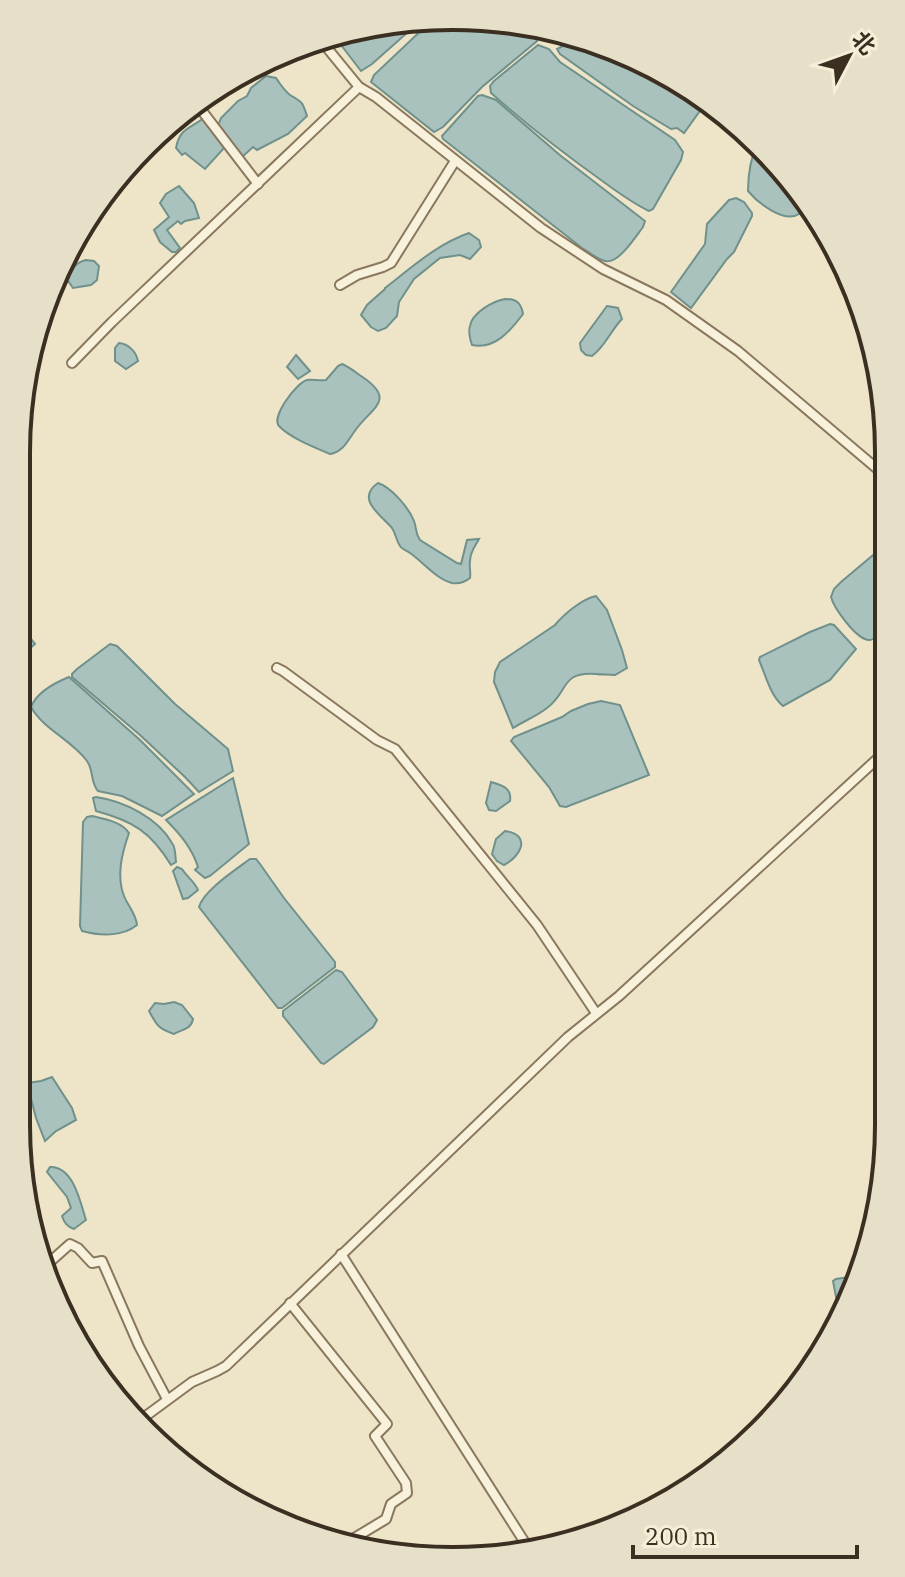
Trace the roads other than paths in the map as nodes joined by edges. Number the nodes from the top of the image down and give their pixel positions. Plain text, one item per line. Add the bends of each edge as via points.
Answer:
1 (328, 49) edge
2 (359, 87) junction
3 (203, 112) edge
4 (455, 161) junction
5 (258, 184) junction
6 (340, 285) dead end
7 (72, 363) dead end
8 (875, 467) edge
9 (277, 668) dead end
10 (875, 761) edge
11 (596, 1013) junction
12 (341, 1254) junction
13 (52, 1260) edge
14 (290, 1303) junction
15 (167, 1399) junction
16 (147, 1415) edge
17 (357, 1536) edge
18 (524, 1541) edge

1 - 2 street
2 - 4 street
2 - 5 street
3 - 5 street
4 - 6 street via 391,263
4 - 8 street via 562,242 666,300 738,351
5 - 7 street
9 - 11 street via 395,749 537,925
10 - 11 street
11 - 12 street
12 - 14 street
12 - 18 street
13 - 15 street via 70,1244 92,1263 102,1261
14 - 15 street via 226,1366
14 - 17 street via 387,1424 375,1436 406,1483 407,1493 391,1504 386,1519
15 - 16 street

